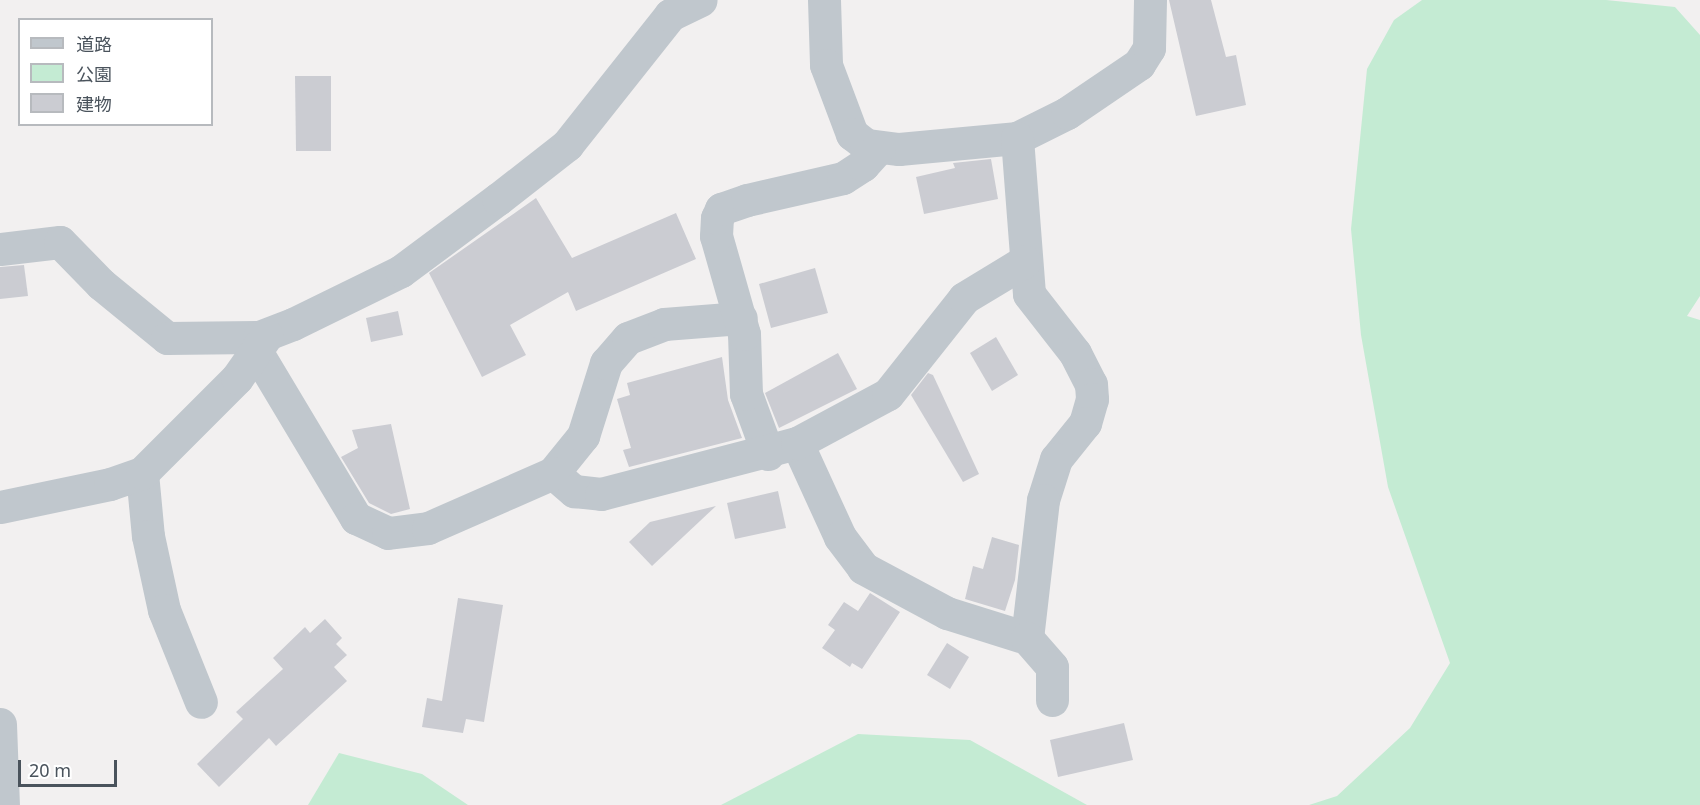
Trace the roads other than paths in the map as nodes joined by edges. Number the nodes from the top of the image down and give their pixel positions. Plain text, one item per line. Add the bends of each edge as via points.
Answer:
1 (700, 0) edge
2 (824, 0) edge
3 (1149, 0) edge
4 (1017, 138) junction
5 (879, 147) junction
6 (0, 249) edge
7 (1025, 261) junction
8 (741, 318) junction
9 (262, 342) junction
10 (782, 449) junction
11 (142, 473) junction
12 (553, 473) junction
13 (0, 507) edge
14 (1027, 638) junction
15 (1052, 700) dead end
16 (201, 702) dead end
17 (0, 724) edge
18 (3, 805) edge

1 - 9 street via 670,15 567,145 498,199 401,271
2 - 5 street via 826,65 844,118 852,134 866,145
3 - 4 street via 1149,48 1139,64 1067,113
4 - 5 street via 971,145
4 - 7 street
5 - 8 street via 863,165 843,178 721,209 716,236
6 - 9 street via 60,242 101,284 167,338 259,337
7 - 10 street via 964,298 888,394
7 - 14 street via 1029,294 1076,352 1091,384 1092,399 1086,423 1056,459 1043,500
8 - 10 street via 748,375 746,394
8 - 12 street via 664,324 628,338 606,363 583,436
9 - 11 street via 237,378
9 - 12 street via 343,499 356,518 373,529 388,533 428,528
10 - 12 street via 601,494 574,491
10 - 14 street via 863,568 947,613
11 - 13 street via 110,484
11 - 16 street via 146,526 164,610
14 - 15 street via 1052,667
17 - 18 street

